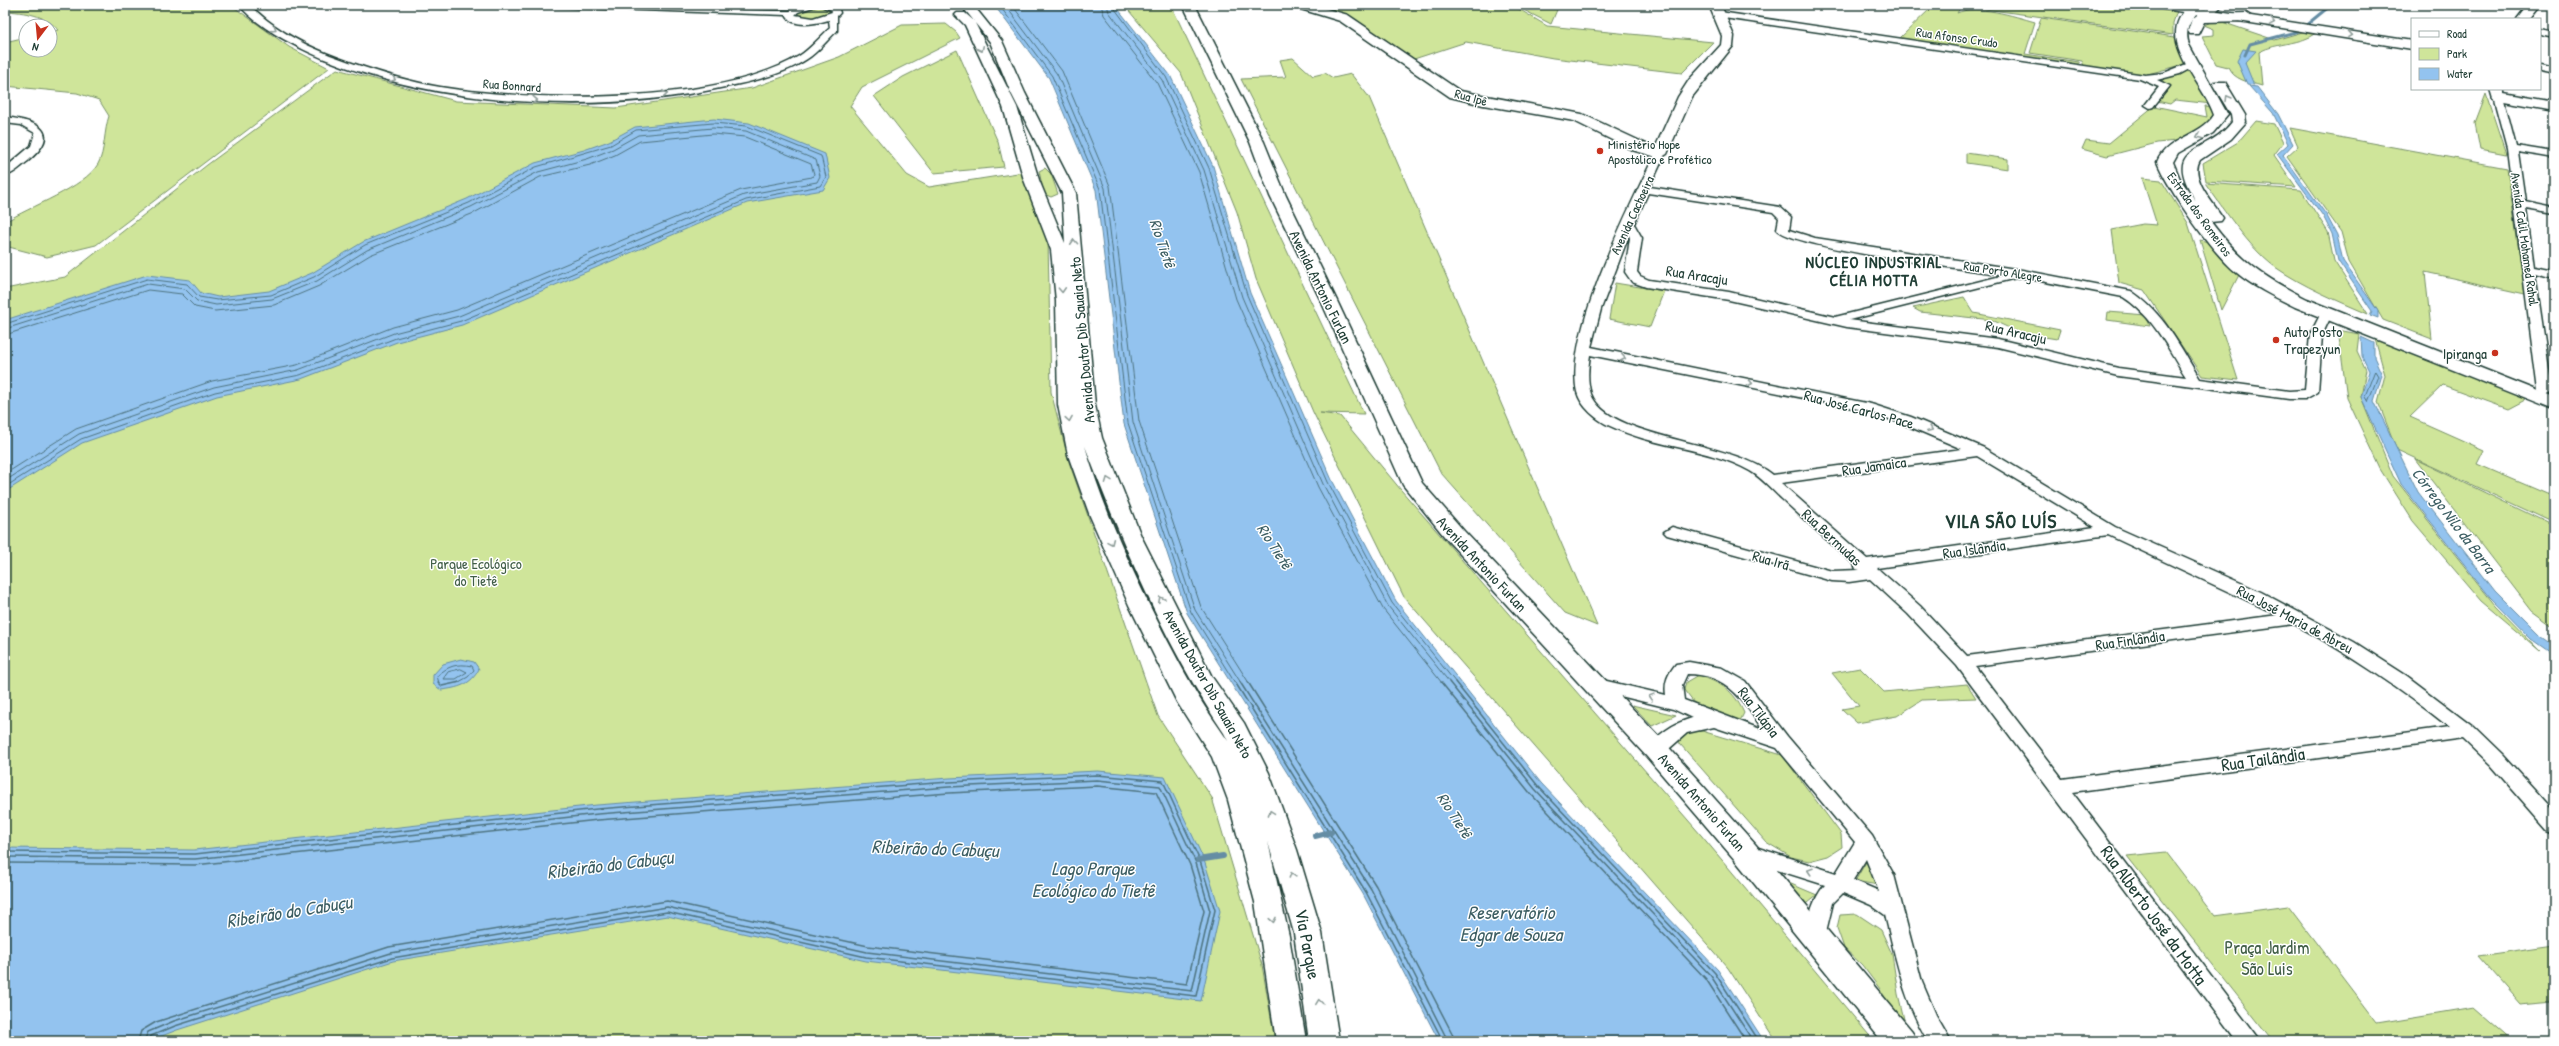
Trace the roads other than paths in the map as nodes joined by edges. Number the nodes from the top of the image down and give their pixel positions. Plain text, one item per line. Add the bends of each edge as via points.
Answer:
1 (243, 5) edge
2 (554, 5) edge
3 (695, 5) edge
4 (814, 5) edge
5 (823, 5) edge
6 (953, 5) edge
7 (967, 5) edge
8 (1189, 5) edge
9 (1298, 5) edge
10 (2158, 5) edge
11 (2534, 5) edge
12 (799, 8) junction
13 (2205, 9) edge
14 (1717, 10) edge
15 (790, 14) junction
16 (833, 15) junction
17 (2228, 15) joint
18 (2246, 17) junction
19 (2524, 18) edge
20 (809, 21) junction
21 (832, 32) junction
22 (2541, 32) edge
23 (2554, 36) edge
24 (2411, 45) edge
25 (2194, 64) junction
26 (2541, 68) edge
27 (2554, 71) edge
28 (2142, 77) junction
29 (2497, 93) edge
30 (2150, 105) dead end
31 (2554, 106) edge
32 (5, 120) edge
33 (2512, 148) junction
34 (2171, 151) junction
35 (1660, 154) junction
36 (2554, 155) edge
37 (2192, 159) junction
38 (1056, 165) junction
39 (1029, 166) junction
40 (5, 173) edge
41 (1645, 189) junction
42 (1069, 193) junction
43 (1037, 197) junction
44 (2521, 204) junction
45 (2554, 210) edge
46 (1628, 224) junction
47 (2529, 269) junction
48 (2022, 274) junction
49 (2554, 274) edge
50 (2326, 314) junction
51 (1833, 320) junction
52 (2541, 345) junction
53 (2554, 348) edge
54 (1584, 350) junction
55 (2196, 383) junction
56 (2551, 397) edge
57 (1979, 451) junction
58 (1770, 480) junction
59 (2110, 530) junction
60 (1672, 532) dead end
61 (1867, 569) junction
62 (2298, 618) junction
63 (1963, 662) junction
64 (1594, 684) junction
65 (1677, 704) junction
66 (1714, 720) junction
67 (2467, 731) junction
68 (1782, 743) junction
69 (1656, 750) junction
70 (2059, 787) junction
71 (2554, 824) edge
72 (1865, 842) junction
73 (1284, 850) joint
74 (1745, 852) junction
75 (1257, 855) joint
76 (1840, 883) junction
77 (1894, 910) junction
78 (1816, 938) junction
79 (1291, 1041) edge
80 (1324, 1041) edge
81 (1901, 1041) edge
82 (1940, 1041) edge
83 (2250, 1041) edge

1 -> 21 street, Rua Bonnard via 272,28 301,45 339,62 398,81 472,95 559,101 640,97 716,87 769,73 796,62 813,52
2 - 15 street
3 - 12 street
4 - 12 street
5 - 16 street via 835,8 836,13
6 -> 39 main road, Avenida Doutor Dib Sauaia Neto via 970,24 1009,106
7 - 38 main road, Avenida Doutor Dib Sauaia Neto via 996,41 1018,93
8 - 64 main road, Avenida Antonio Furlan via 1257,142 1278,196 1413,485 1456,536
9 - 35 main road, Rua Ipê via 1332,12 1344,18 1455,94 1577,118 1592,123 1631,146
10 - 13 main road
11 - 19 main road
12 - 15 street
13 - 17 main road
13 - 18 main road
13 - 25 main road, Estrada dos Romeiros via 2184,19 2180,35
37 -> 13 main road, Estrada dos Romeiros via 2196,154 2229,136 2239,122 2229,99 2196,47 2194,28
14 - 28 street, Rua Afonso Crudo
14 - 35 main road, Avenida Cachoeira via 1728,36 1727,46 1685,97
15 - 20 street via 796,20
16 - 20 street
16 - 21 street via 835,25
17 - 18 main road
18 -> 24 main road
20 - 21 street via 827,27
22 - 23 street
25 - 28 street via 2176,73 2156,78
25 -> 34 main road, Estrada dos Romeiros via 2221,115 2214,128
26 - 27 street
28 - 30 street, Rua Afonso Crudo via 2165,86
29 - 31 main road
29 - 33 street, Avenida Calil Mohamed Rahal
32 - 40 street via 32,123 40,132 40,137 38,146
33 - 36 street
33 - 44 street, Avenida Calil Mohamed Rahal
34 - 37 main road
34 - 50 main road, Estrada dos Romeiros via 2165,162 2172,179 2224,252 2268,286
35 - 41 street, Avenida Cachoeira
37 - 56 main road, Estrada dos Romeiros via 2190,171 2193,181 2227,236 2245,257 2262,271 2311,299
38 - 39 main road via 1043,162
38 - 42 main road, Avenida Doutor Dib Sauaia Neto
39 - 43 main road, Avenida Doutor Dib Sauaia Neto
41 - 46 street, Avenida Cachoeira
41 - 48 street, Rua Porto Alegre via 1776,209 1785,217 1785,232 1813,242
42 - 43 main road via 1055,198
73 -> 42 main road, Avenida Doutor Dib Sauaia Neto via 1245,747 1202,681 1153,583 1130,536 1092,438 1086,405
43 -> 75 main road, Avenida Doutor Dib Sauaia Neto via 1047,215 1059,250 1067,410 1078,455 1128,580 1186,698 1217,741 1229,767
44 - 45 street
44 - 47 street, Avenida Calil Mohamed Rahal
46 - 51 street, Rua Aracaju via 1636,238 1631,272 1636,279
46 - 54 street, Avenida Cachoeira via 1611,262
47 - 49 street
47 - 52 street, Avenida Calil Mohamed Rahal
48 - 51 street
48 - 55 street, Rua Porto Alegre via 2110,289 2141,301 2153,314
50 - 55 street, Rua Aracaju via 2314,342 2311,392 2305,395 2289,395
50 - 56 main road, Estrada dos Romeiros
51 - 55 street, Rua Aracaju via 1998,343 2094,368
52 - 53 street
52 - 56 street, Avenida Calil Mohamed Rahal
54 -> 57 street, Rua José Carlos Pace via 1866,408 1906,420
54 - 58 street, Rua Bermudas via 1581,366 1584,393 1590,405 1602,416 1643,433 1739,460 1757,469
57 - 58 street, Rua Jamaica
57 - 59 street, Rua José Carlos Pace
58 - 61 street, Rua Bermudas
59 - 61 street, Rua Islândia
59 - 62 street, Rua José Maria de Abreu
60 - 61 street, Rua Irã via 1832,576 1849,577
61 - 63 street, Rua Bermudas via 1914,610
62 - 63 street, Rua Finlândia
62 - 67 street, Rua José Maria de Abreu via 2401,680
63 - 70 street, Rua Bermudas
65 -> 64 street, Rua Tilápia
64 - 69 main road, Avenida Antonio Furlan
65 - 66 street, Rua Tilápia
65 - 68 street, Rua Tilápia via 1672,686 1682,668 1706,669 1720,673 1735,681
66 - 68 street, Rua Tilápia
66 - 69 street via 1678,729
67 - 70 street, Rua Tailândia
67 - 71 street via 2497,760
68 - 72 street, Rua Tilápia
69 - 74 main road, Avenida Antonio Furlan
70 - 83 street, Rua Alberto José da Motta
72 - 76 street via 1853,866
72 - 77 street, Rua Tilápia via 1883,875
80 -> 73 main road, Via Parque via 1308,933
76 -> 74 street via 1804,869
74 - 78 main road, Avenida Antonio Furlan
75 -> 79 main road, Via Parque via 1281,956
76 - 77 street via 1878,899
76 - 78 street via 1824,899
77 - 82 street, Rua Tilápia via 1914,993 1925,1019
78 - 81 main road, Avenida Antonio Furlan

